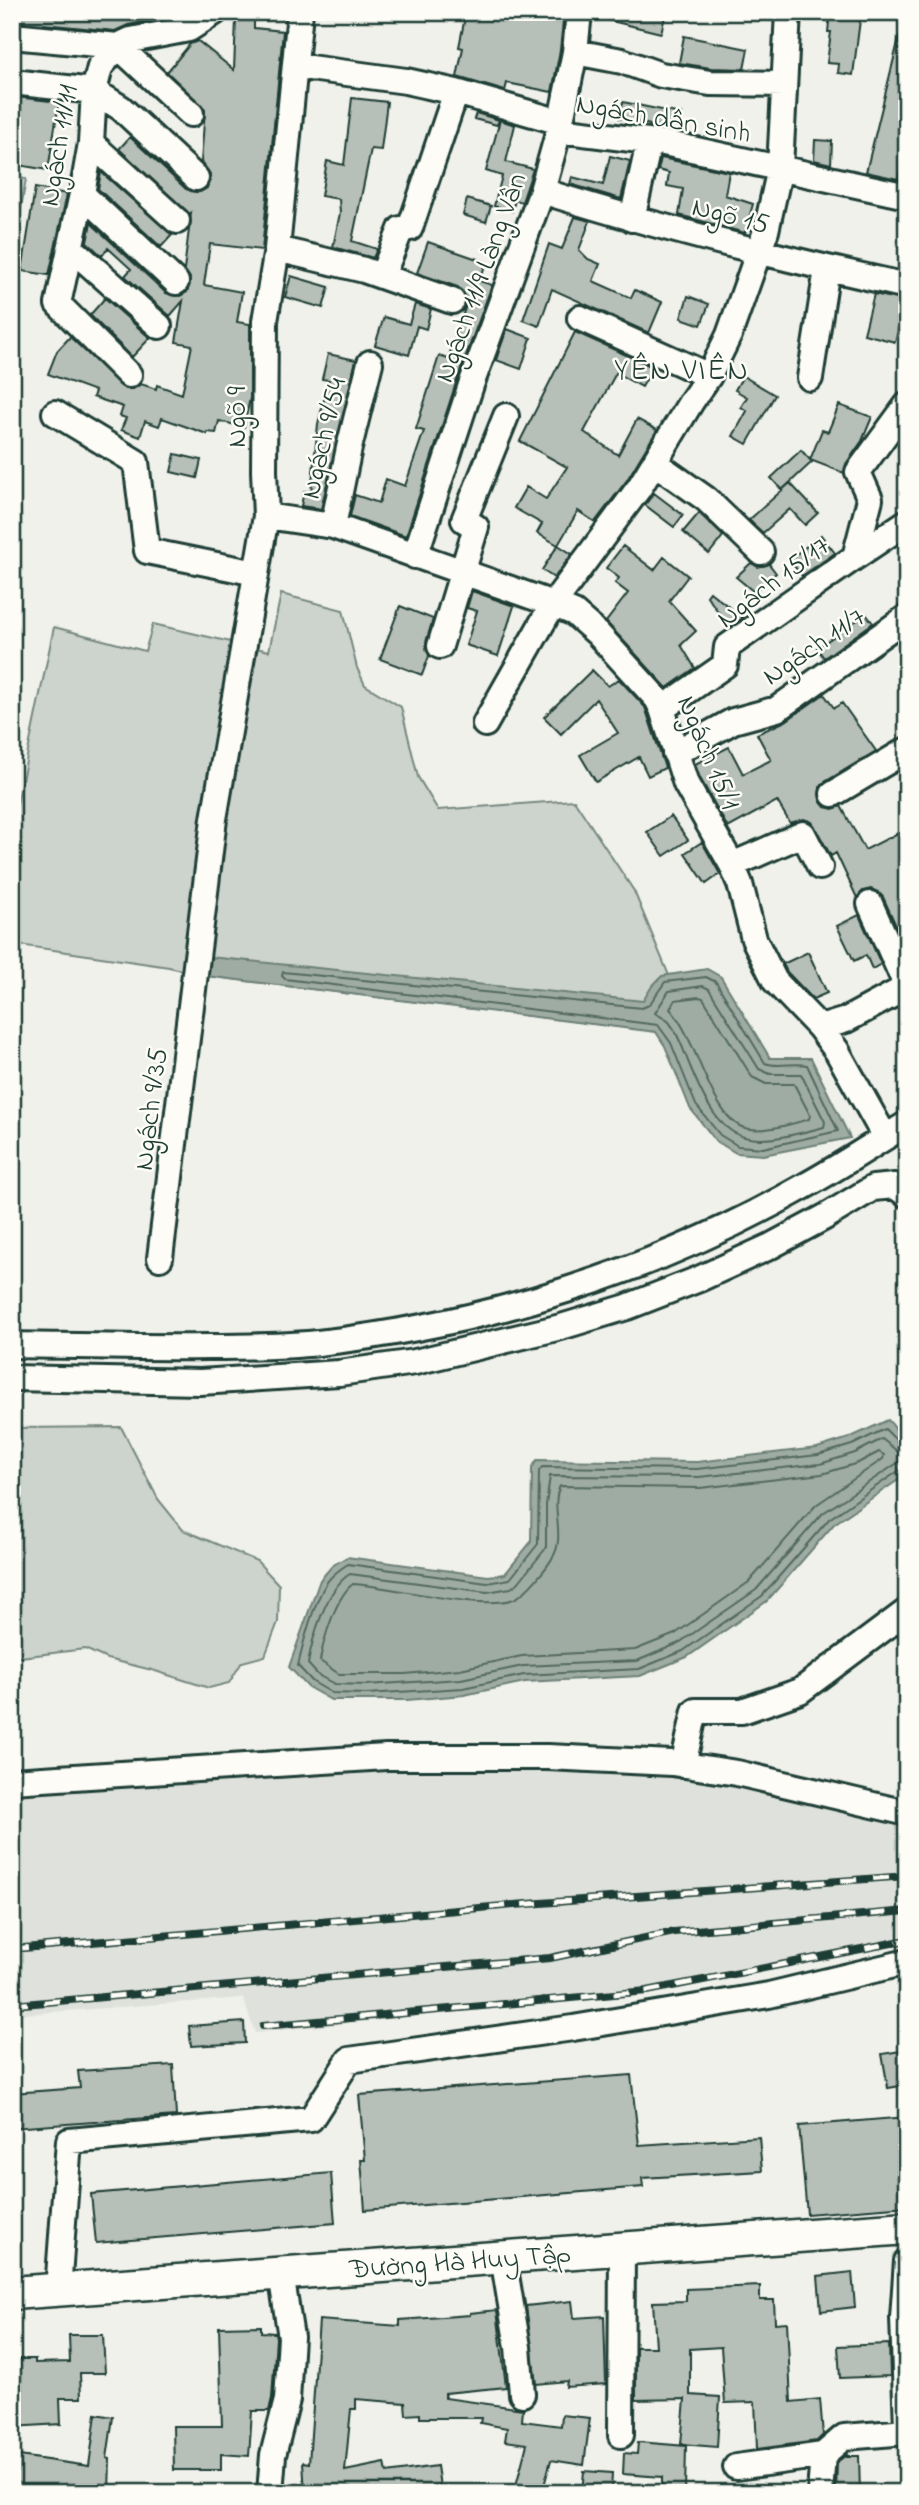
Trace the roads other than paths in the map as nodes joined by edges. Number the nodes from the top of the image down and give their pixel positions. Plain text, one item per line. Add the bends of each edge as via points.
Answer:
1 (215, 12) edge
2 (300, 12) edge
3 (579, 12) edge
4 (788, 12) edge
5 (12, 36) edge
6 (118, 46) junction
7 (575, 52) junction
8 (295, 66) junction
9 (12, 82) edge
10 (783, 83) junction
11 (94, 91) junction
12 (456, 92) junction
13 (191, 114) dead end
14 (559, 130) junction
15 (90, 142) junction
16 (649, 143) junction
17 (780, 167) junction
18 (196, 178) dead end
19 (542, 191) junction
20 (82, 194) junction
21 (907, 196) edge
22 (632, 219) junction
23 (177, 221) dead end
24 (71, 248) junction
25 (276, 250) junction
26 (760, 252) junction
27 (827, 269) junction
28 (382, 276) junction
29 (176, 282) dead end
30 (907, 286) edge
31 (452, 301) dead end
32 (580, 318) dead end
33 (159, 326) dead end
34 (370, 363) dead end
35 (129, 375) dead end
36 (709, 376) junction
37 (810, 378) dead end
38 (907, 405) edge
39 (55, 413) dead end
40 (506, 416) dead end
41 (655, 463) junction
42 (267, 516) junction
43 (907, 522) edge
44 (333, 526) junction
45 (761, 552) dead end
46 (415, 556) junction
47 (855, 557) junction
48 (256, 573) junction
49 (464, 573) junction
50 (553, 604) junction
51 (907, 617) edge
52 (440, 646) dead end
53 (663, 709) junction
54 (485, 724) dead end
55 (907, 750) edge
56 (675, 753) junction
57 (833, 794) dead end
58 (214, 819) joint
59 (732, 865) junction
60 (820, 867) dead end
61 (870, 904) dead end
62 (907, 987) edge
63 (820, 1028) junction
64 (907, 1124) edge
65 (886, 1137) junction
66 (907, 1195) edge
67 (160, 1258) dead end
68 (611, 1275) junction
69 (622, 1308) junction
70 (12, 1345) edge
71 (12, 1378) edge
72 (907, 1611) edge
73 (683, 1765) junction
74 (12, 1781) edge
75 (907, 1813) edge
76 (907, 1962) edge
77 (907, 2228) edge
78 (622, 2248) junction
79 (503, 2257) junction
80 (907, 2261) edge
81 (281, 2274) junction
82 (58, 2290) junction
83 (12, 2293) edge
84 (522, 2394) dead end
85 (907, 2430) edge
86 (621, 2435) dead end
87 (823, 2455) junction
88 (736, 2467) dead end
89 (270, 2493) edge
90 (820, 2493) edge

1 - 6 street via 189,29
2 - 8 street, Ngõ 9
3 - 7 street, Ngách 11/9 Làng Vân
4 - 10 street
5 - 6 street
6 - 11 street, Ngách 11/11 via 100,67
6 - 13 street
7 - 10 street via 710,83
7 - 14 street, Ngách 11/9 Làng Vân
8 - 12 street, Ngách dân sinh
8 - 25 street, Ngõ 9
9 - 11 street
10 - 17 street
11 - 15 street, Ngách 11/11
11 - 18 street via 121,108
12 - 14 street, Ngách dân sinh via 557,121
12 - 28 street via 410,228 401,229
14 - 16 street, Ngách dân sinh
14 - 19 street, Ngách 11/9 Làng Vân
15 - 20 street, Ngách 11/11
15 - 23 street
16 - 17 street, Ngách dân sinh
16 - 22 street
17 - 21 street, Ngách dân sinh
17 - 26 street
19 - 22 street, Ngõ 15
19 - 46 street, Ngách 11/9 Làng Vân
20 - 24 street, Ngách 11/11
20 - 29 street
22 - 26 street, Ngõ 15
24 - 33 street
24 - 35 street, Ngách 11/11 via 58,304
25 - 28 street
25 - 42 street, Ngõ 9 via 265,321
26 - 27 street, Ngõ 15
26 - 36 street
27 - 30 street, Ngõ 15
27 - 37 street
28 - 31 street
32 - 36 street
34 - 44 street, Ngách 9/54
36 - 41 street
38 - 47 street, Ngách 15/17 via 858,472 870,499
39 - 48 street via 136,462 146,551
40 - 49 street via 464,520 476,527
41 - 45 street via 706,499
41 - 50 street
42 - 44 street, Ngách 15/1
42 - 48 street, Ngõ 9
43 - 47 street, Ngách 11/7
44 - 46 street, Ngách 15/1
46 - 49 street, Ngách 15/1
47 - 53 street, Ngách 15/17 via 727,647 725,665
48 - 58 street, Ngõ 9
49 - 50 street, Ngách 15/1
49 - 52 street
50 - 53 street, Ngách 15/1 via 574,613 598,634
50 - 54 street
51 - 56 street, Ngách 11/7 via 777,709 733,721
53 - 56 street, Ngách 15/1
55 - 57 street
56 - 59 street, Ngách 15/1 via 686,784
58 - 67 street, Ngách 9/35
59 - 60 street via 803,834
59 - 63 street, Ngách 15/1 via 754,939 775,981
61 - 62 street
62 - 63 street via 846,1020
63 - 65 street, Ngách 15/1
64 - 65 street
65 - 68 street via 747,1217
66 - 69 street via 894,1186 873,1188 769,1247
68 - 69 street
68 - 70 street via 468,1316 317,1343 175,1348
69 - 71 street via 489,1346 339,1374 200,1382
72 - 73 street via 800,1691 742,1711 695,1711
73 - 74 street via 548,1757 386,1757
73 - 75 street
76 - 82 street via 769,1995 349,2060 311,2119 69,2141
77 - 78 main road, Đường Hà Huy Tập
78 - 79 main road, Đường Hà Huy Tập
78 - 86 street
79 - 81 main road, Đường Hà Huy Tập
79 - 84 street
80 - 85 street via 903,2318
81 - 82 main road, Đường Hà Huy Tập
81 - 89 street via 291,2337 288,2400 273,2455
82 - 83 main road, Đường Hà Huy Tập
85 - 87 street via 844,2437
87 - 88 street
87 - 90 street

